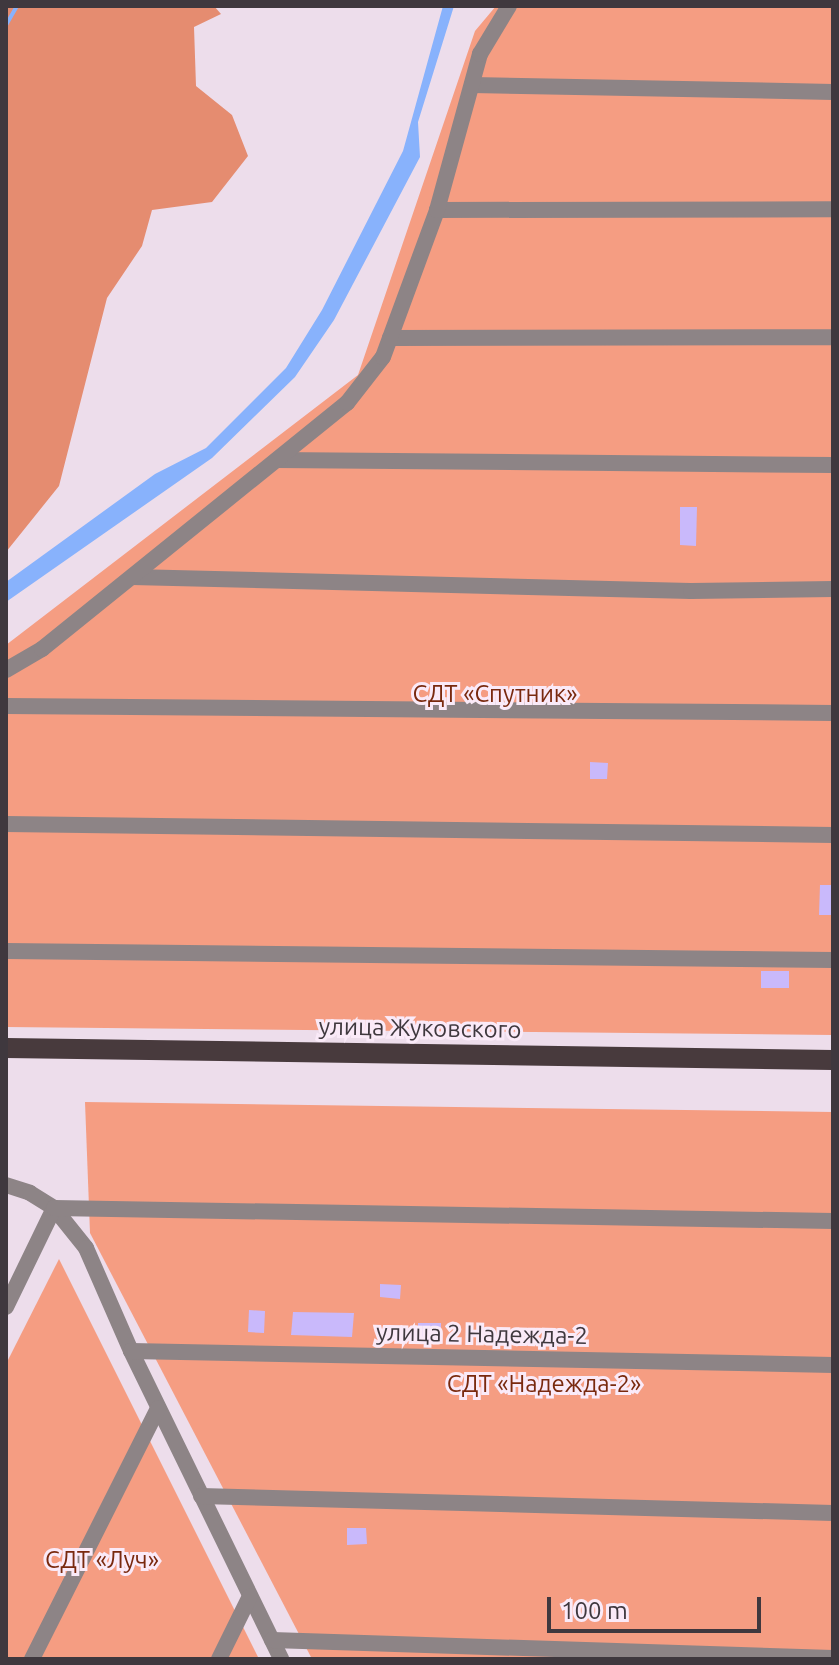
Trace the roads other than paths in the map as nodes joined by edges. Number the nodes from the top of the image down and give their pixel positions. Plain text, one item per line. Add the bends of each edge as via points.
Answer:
1 (509, 6) edge
2 (472, 85) junction
3 (833, 92) edge
4 (833, 209) edge
5 (437, 210) junction
6 (833, 337) edge
7 (390, 338) junction
8 (277, 460) junction
9 (833, 465) edge
10 (132, 577) junction
11 (833, 589) edge
12 (6, 670) edge
13 (6, 706) edge
14 (833, 713) edge
15 (6, 824) edge
16 (833, 835) edge
17 (6, 951) edge
18 (833, 960) edge
19 (6, 1048) edge
20 (833, 1060) edge
21 (6, 1185) edge
22 (54, 1208) junction
23 (833, 1221) edge
24 (6, 1307) edge
25 (131, 1351) junction
26 (833, 1365) edge
27 (158, 1408) junction
28 (201, 1496) junction
29 (833, 1513) edge
30 (250, 1596) junction
31 (272, 1640) junction
32 (833, 1658) edge
33 (32, 1659) edge
34 (219, 1659) edge
35 (281, 1659) edge

1 - 2 street via 480,54
2 - 3 street
2 - 5 street
4 - 5 street
5 - 7 street
6 - 7 street
7 - 8 street via 383,357 347,403
8 - 9 street
8 - 10 street
10 - 11 street via 691,591
10 - 12 street via 42,649
13 - 14 street
15 - 16 street
17 - 18 street
19 - 20 main road, улица Жуковского
21 - 22 street
22 - 23 street
22 - 24 street
22 - 25 street via 86,1248
25 - 26 street, улица 2 Надежда-2
25 - 27 street
27 - 28 street
27 - 33 street
28 - 29 street
28 - 30 street
30 - 31 street
30 - 34 street
31 - 32 street
31 - 35 street

